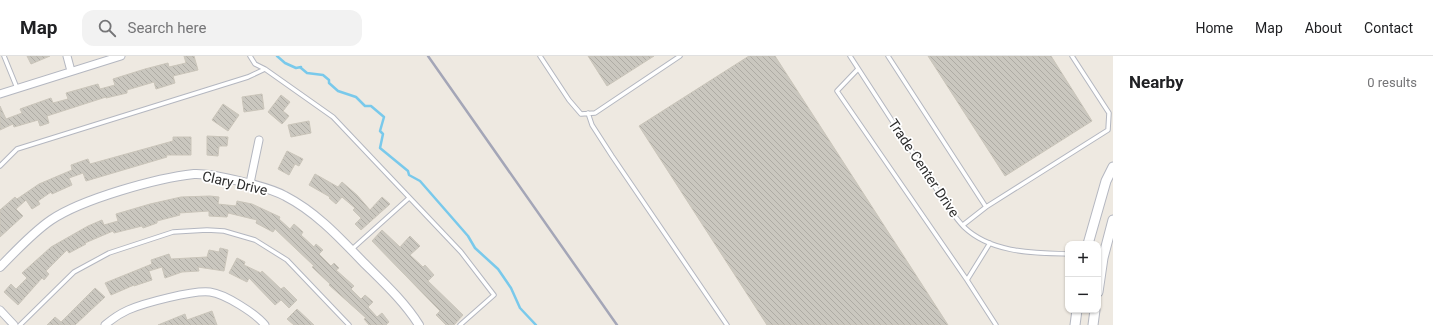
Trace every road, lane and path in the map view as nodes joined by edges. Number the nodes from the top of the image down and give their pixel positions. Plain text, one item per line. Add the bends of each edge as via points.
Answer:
1 (4, 56) edge
2 (67, 56) edge
3 (121, 56) edge
4 (250, 56) edge
5 (540, 56) edge
6 (680, 56) edge
7 (850, 56) edge
8 (888, 56) edge
9 (1072, 56) edge
10 (265, 69) junction
11 (858, 69) junction
12 (71, 71) junction
13 (17, 88) junction
14 (0, 94) edge
15 (588, 113) junction
16 (259, 140) dead end
17 (0, 166) edge
18 (1113, 167) edge
19 (250, 183) junction
20 (409, 198) junction
21 (986, 207) junction
22 (1113, 220) edge
23 (963, 225) junction
24 (1089, 241) edge
25 (990, 243) junction
26 (351, 250) junction
27 (1065, 254) edge
28 (1101, 254) edge
29 (0, 267) edge
30 (967, 280) junction
31 (0, 310) edge
32 (1077, 313) edge
33 (1095, 313) edge
34 (14, 325) edge
35 (20, 325) edge
36 (105, 325) edge
37 (265, 325) edge
38 (349, 325) edge
39 (419, 325) edge
40 (460, 325) edge
41 (727, 325) edge
42 (996, 325) edge
43 (1075, 325) edge
44 (1093, 325) edge

1 - 13 lane
2 - 12 street
3 - 12 street
4 - 10 lane via 255,64
5 - 15 lane via 569,100 581,114
6 - 15 lane via 595,113
7 - 11 lane, Trade Center Drive
8 - 21 lane
9 - 21 lane via 1109,113 1108,130
10 - 17 lane via 248,77 17,149
10 - 20 lane via 333,117
11 - 23 lane, Trade Center Drive via 950,210
11 - 30 lane via 837,91
12 - 13 street
13 - 14 street
15 - 41 lane via 592,125 612,156
16 - 19 street
18 - 24 main road via 1106,181
19 - 26 street, Clary Drive via 284,195 315,215
19 - 29 street, Clary Drive via 196,174 160,180 81,204 52,220
20 - 26 lane
20 - 40 lane via 461,252 494,295
21 - 23 lane
22 - 28 main road
23 - 25 lane, Trade Center Drive
25 - 27 lane, Trade Center Drive via 1013,251
25 - 30 lane
26 - 39 street, Clary Drive via 394,294
30 - 42 lane
31 - 34 street
32 - 43 main road
33 - 44 main road
35 - 38 lane via 74,272 109,253 173,232 207,230 224,231 256,240 287,260
36 - 37 street via 129,310 184,295 210,292 238,303

